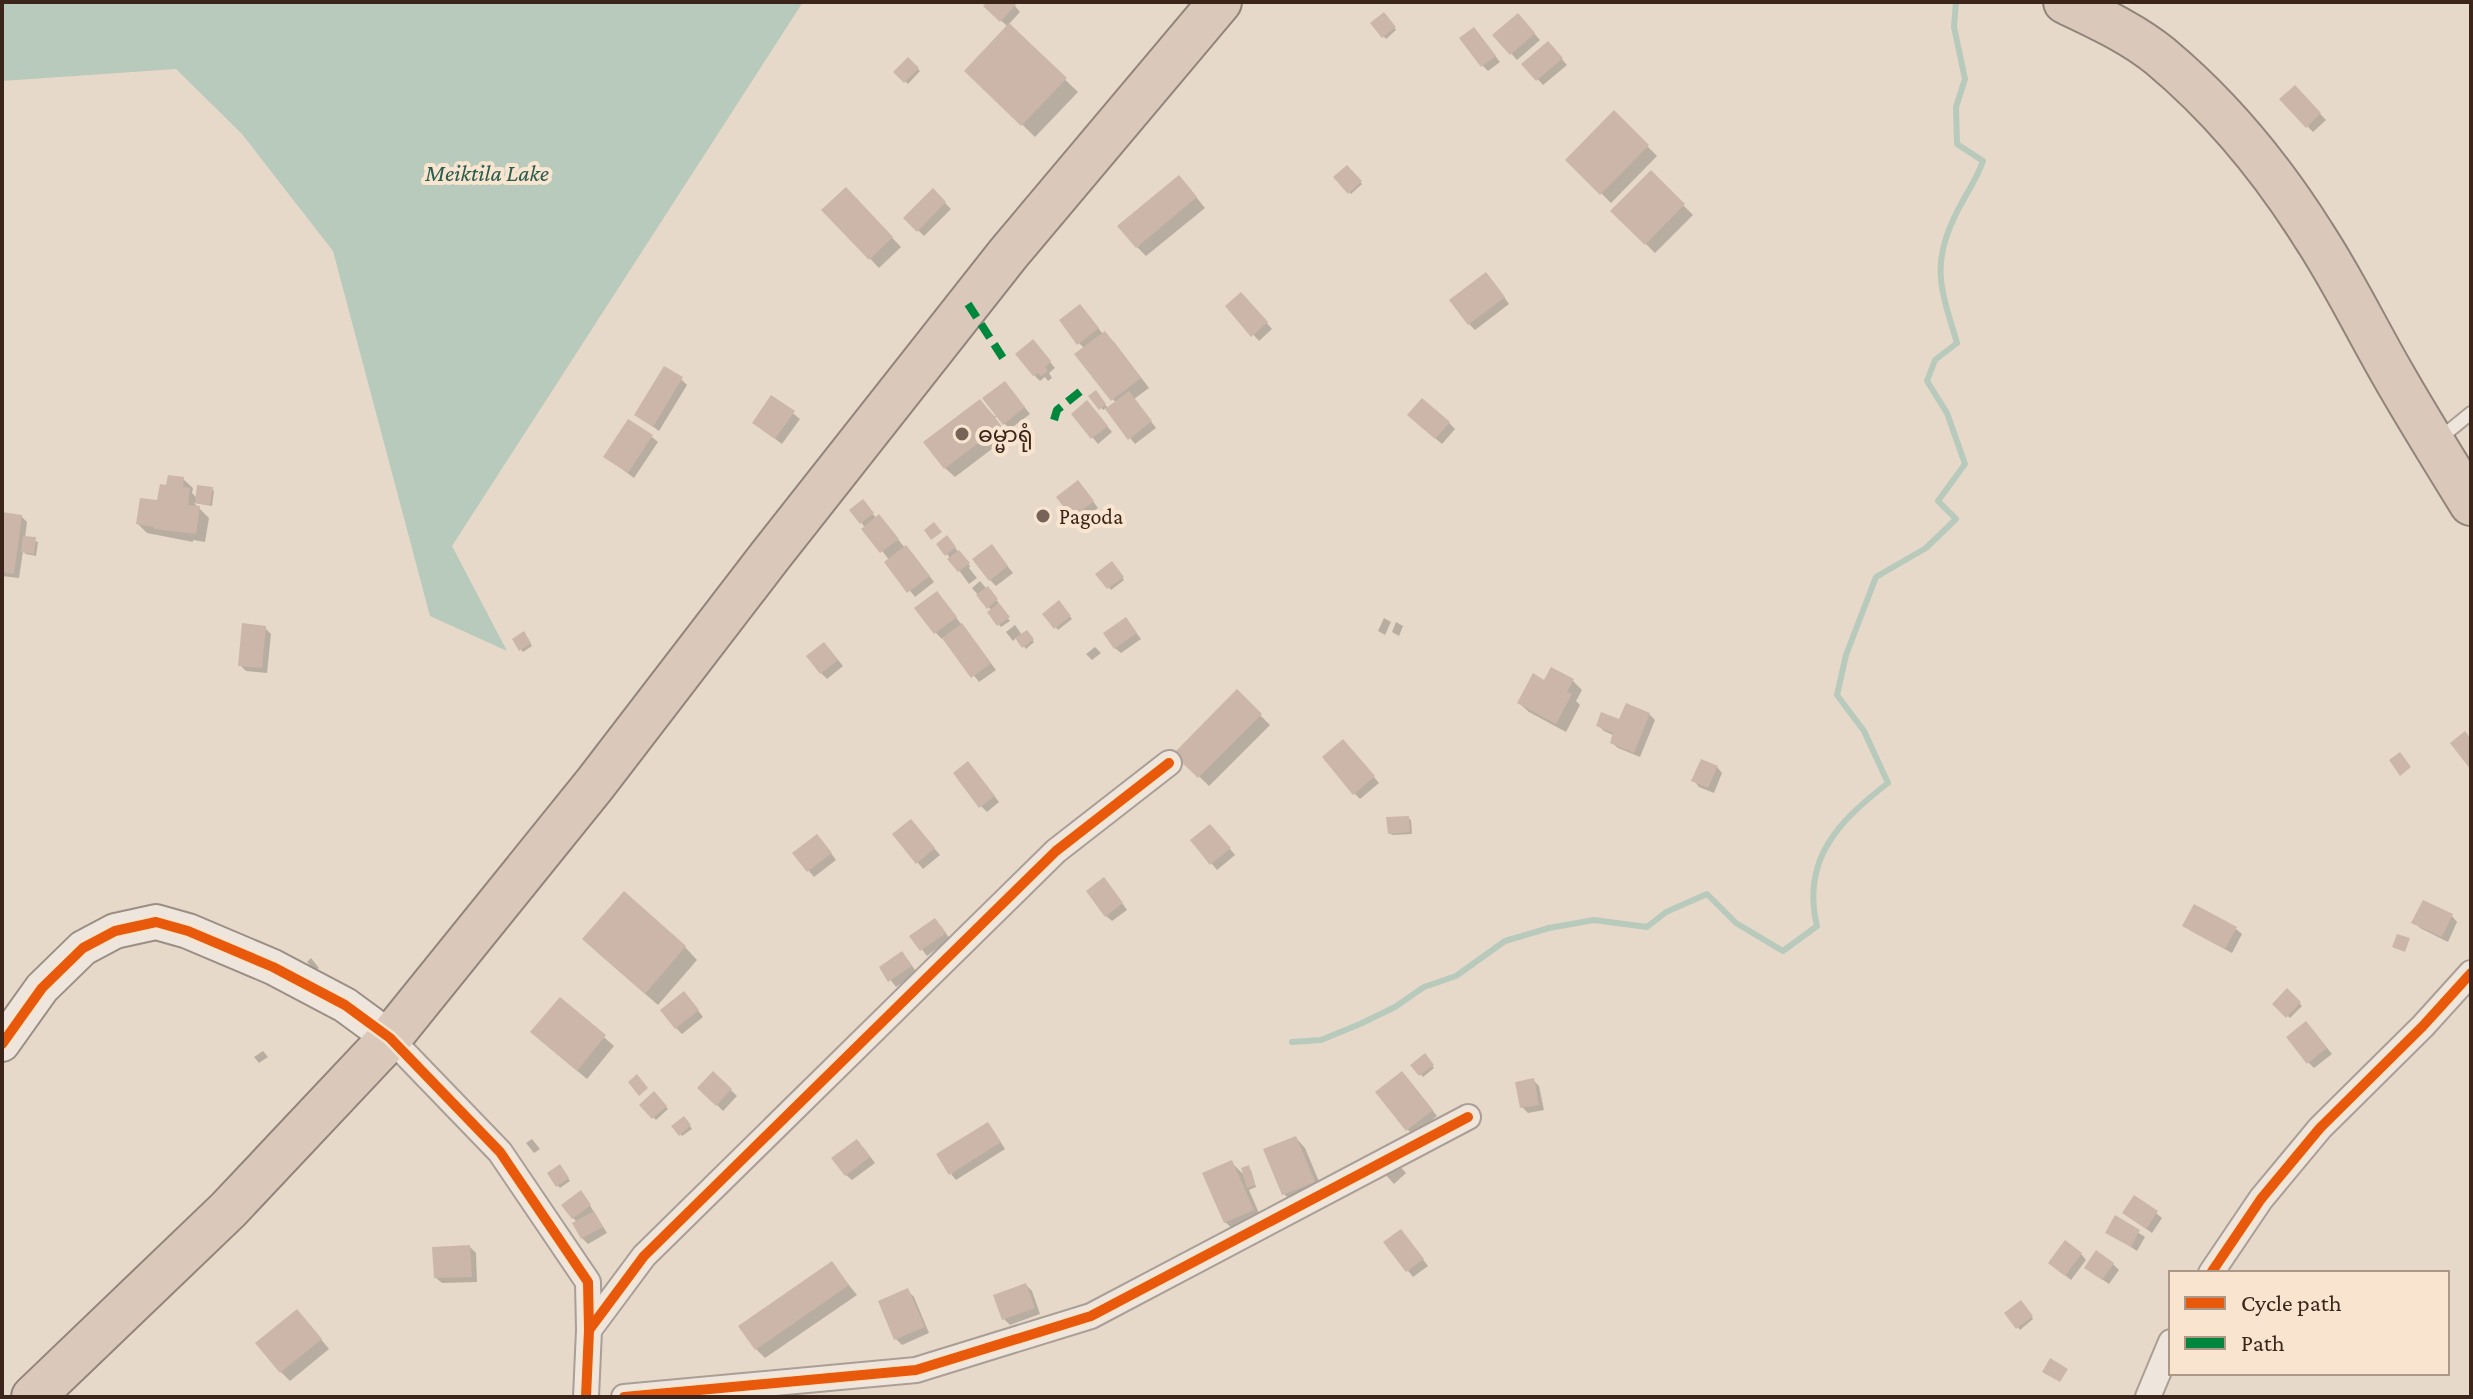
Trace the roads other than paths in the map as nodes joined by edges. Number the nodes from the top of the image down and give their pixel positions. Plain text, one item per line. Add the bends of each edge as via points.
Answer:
1 (1220, 2) edge
2 (2065, 2) edge
3 (2471, 413) edge
4 (2434, 443) junction
5 (2471, 504) edge
6 (1169, 763) dead end
7 (2471, 973) edge
8 (390, 1038) junction
9 (2, 1044) edge
10 (1468, 1117) dead end
11 (2212, 1271) edge
12 (589, 1330) junction
13 (2169, 1347) edge
14 (750, 1391) edge
15 (33, 1397) edge
16 (586, 1397) edge
17 (624, 1397) edge
18 (2148, 1397) edge

1 - 8 highway via 992,274
2 - 4 highway via 2112,24 2158,55 2242,136 2316,238
3 - 4 lane
4 - 5 highway
6 - 12 street via 1056,851 644,1256
7 - 11 street via 2320,1128 2261,1199
8 - 9 street via 345,1005 273,967 156,922 115,931 83,948 42,988
8 - 12 street via 500,1152 588,1282
8 - 15 highway via 228,1210
10 - 14 street via 1091,1316 916,1370
12 - 16 street
13 - 18 street
14 - 17 street

